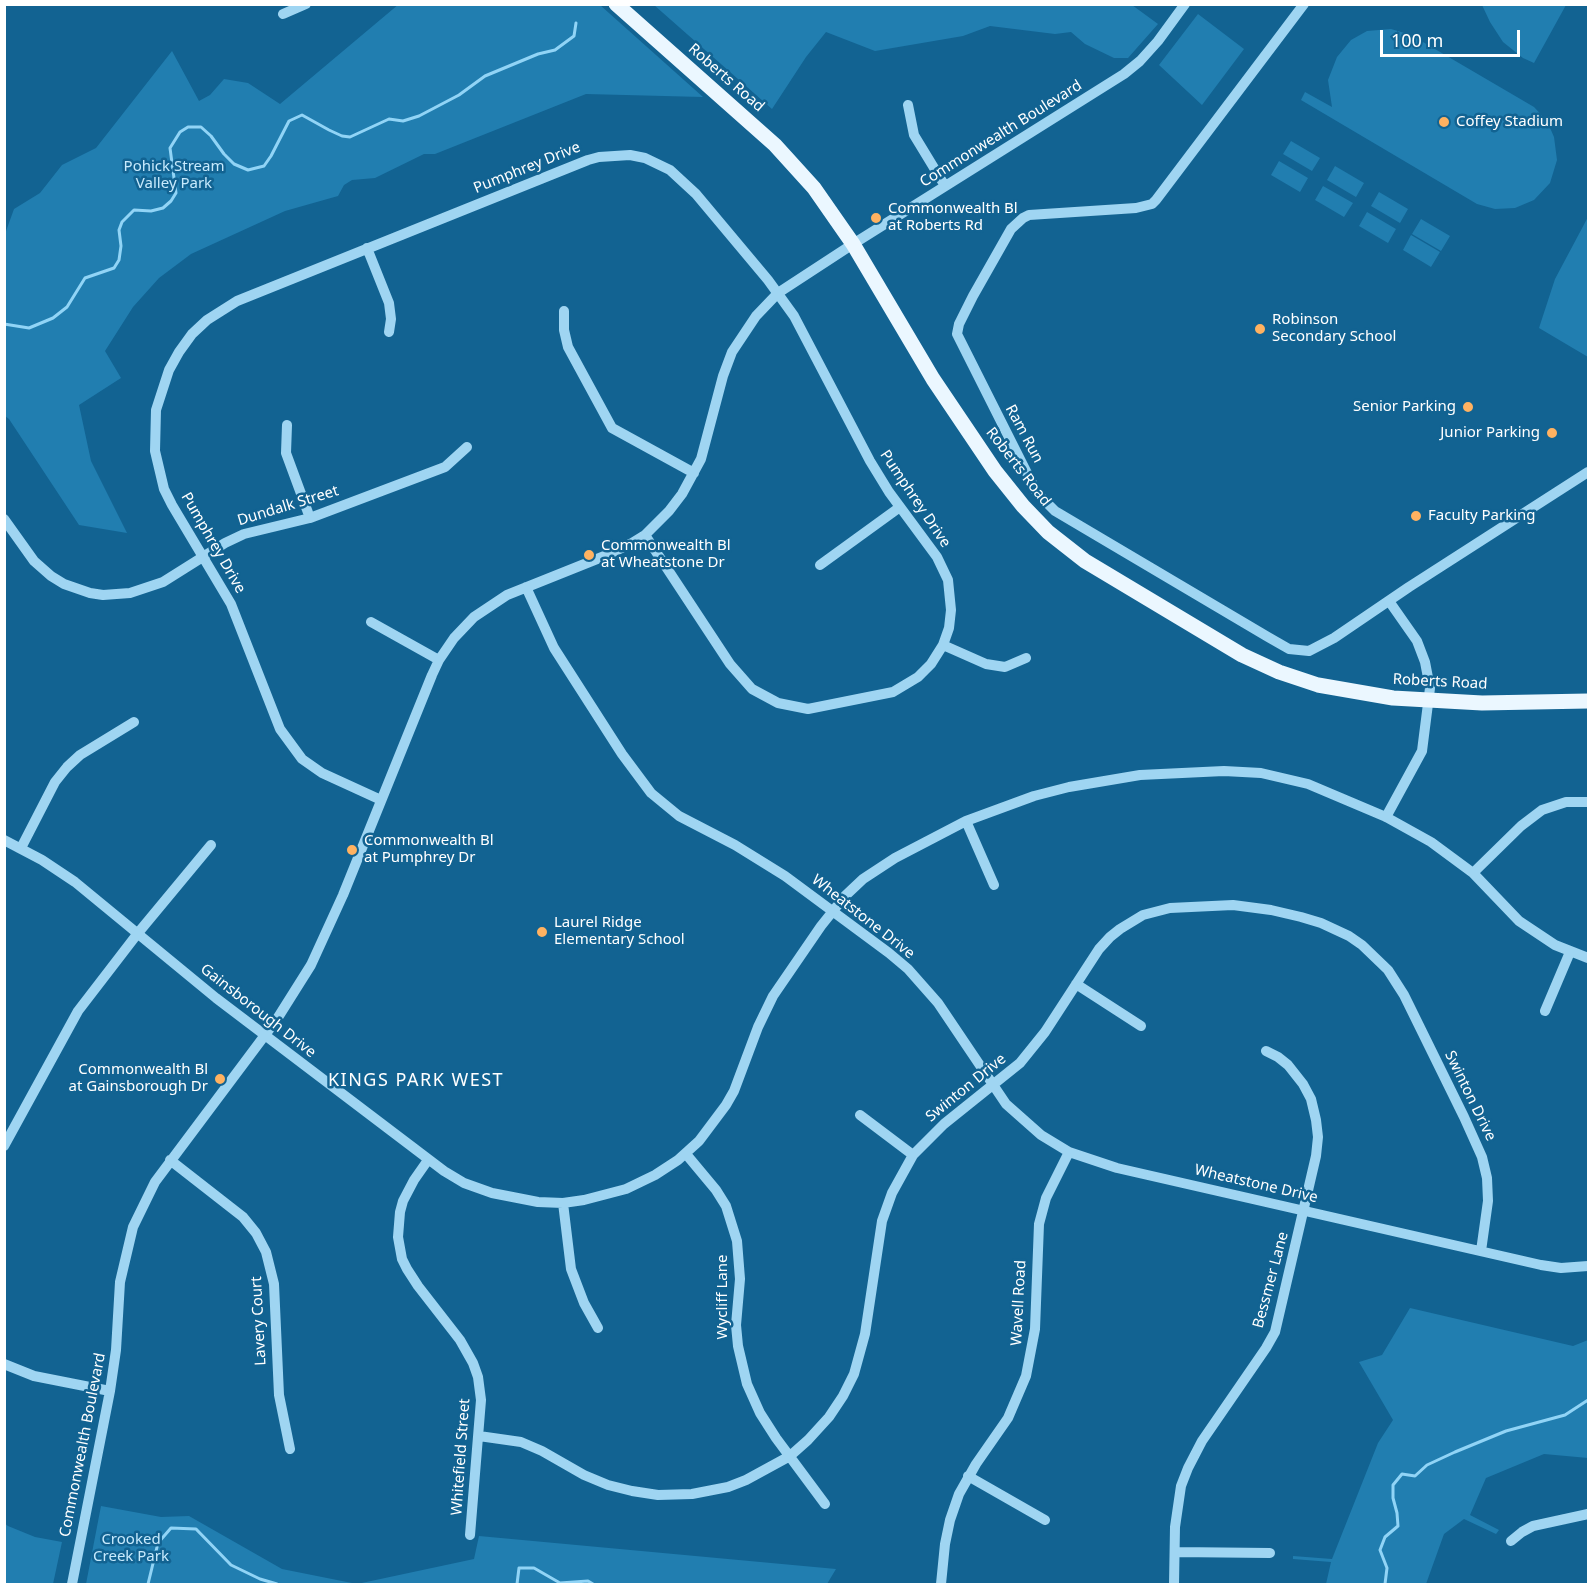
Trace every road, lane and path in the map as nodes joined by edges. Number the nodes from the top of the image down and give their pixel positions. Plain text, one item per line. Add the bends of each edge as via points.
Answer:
1 (306, 4) edge
2 (616, 4) edge
3 (1185, 4) edge
4 (1304, 4) edge
5 (283, 14) dead end
6 (908, 105) dead end
7 (945, 186) junction
8 (853, 244) junction
9 (367, 248) junction
10 (778, 293) junction
11 (564, 310) dead end
12 (389, 332) dead end
13 (287, 425) dead end
14 (467, 447) dead end
15 (1588, 472) edge
16 (694, 473) junction
17 (900, 507) junction
18 (309, 518) junction
19 (4, 519) edge
20 (645, 535) junction
21 (204, 556) junction
22 (820, 566) dead end
23 (526, 587) junction
24 (1389, 601) junction
25 (371, 622) dead end
26 (943, 645) junction
27 (1026, 658) dead end
28 (439, 660) junction
29 (1429, 700) junction
30 (1588, 700) edge
31 (134, 722) dead end
32 (381, 800) junction
33 (1588, 802) edge
34 (1386, 817) junction
35 (966, 821) junction
36 (4, 840) edge
37 (211, 845) dead end
38 (21, 848) junction
39 (1473, 873) junction
40 (994, 885) dead end
41 (833, 911) junction
42 (138, 933) junction
43 (1570, 952) junction
44 (1588, 958) edge
45 (1076, 984) junction
46 (1545, 1011) dead end
47 (1141, 1026) dead end
48 (265, 1036) junction
49 (1266, 1051) dead end
50 (993, 1086) junction
51 (860, 1114) dead end
52 (4, 1146) edge
53 (1069, 1152) junction
54 (686, 1154) junction
55 (913, 1155) junction
56 (170, 1160) junction
57 (428, 1160) junction
58 (563, 1203) junction
59 (1304, 1210) junction
60 (1480, 1251) junction
61 (1588, 1266) edge
62 (598, 1328) dead end
63 (4, 1364) edge
64 (110, 1391) junction
65 (479, 1436) junction
66 (290, 1449) dead end
67 (790, 1456) junction
68 (968, 1476) junction
69 (825, 1504) dead end
70 (1588, 1514) edge
71 (1046, 1520) dead end
72 (470, 1535) dead end
73 (1511, 1541) dead end
74 (1174, 1552) junction
75 (1270, 1554) dead end
76 (72, 1584) edge
77 (940, 1584) edge
78 (1174, 1584) edge

1 - 5 street
2 - 8 main road, Roberts Road via 775,145 814,188
3 - 7 street, Commonwealth Boulevard via 1158,41 1124,74
4 - 24 street, Ram Run via 1152,204 1029,215 1014,224 963,315 957,334 1037,493 1055,511 1289,648 1309,651
6 - 7 street via 914,135
7 - 8 street, Commonwealth Boulevard
8 - 10 street, Commonwealth Boulevard
8 - 29 main road, Roberts Road via 974,441 1023,506 1058,541 1113,580 1278,672 1349,691
9 - 10 street, Pumphrey Drive via 588,160 630,155 645,158 683,180
9 - 12 street via 389,303
9 - 21 street, Pumphrey Drive via 222,309 192,334 169,370 156,410 157,462 172,505
10 - 16 street, Commonwealth Boulevard via 756,316 732,352
10 - 17 street, Pumphrey Drive via 808,340 870,461
11 - 16 street via 568,347 612,428
13 - 18 street via 286,453
14 - 18 street, Dundalk Street via 445,467
15 - 24 street, Ram Run
16 - 20 street, Commonwealth Boulevard via 669,511
17 - 22 street
17 - 26 street, Pumphrey Drive via 937,557 948,580 951,610
18 - 21 street, Dundalk Street via 244,534
19 - 21 street, Dundalk Street via 41,568 64,584 90,592 117,595 143,590
20 - 23 street, Commonwealth Boulevard via 607,555
20 - 26 street, Pumphrey Drive via 737,673 752,689 778,703 808,709 893,692 918,677
21 - 32 street, Pumphrey Drive via 231,604 280,729 302,759 322,773
23 - 28 street, Commonwealth Boulevard via 474,617
23 - 41 street, Wheatstone Drive via 554,648 651,793 678,816 760,859
24 - 29 street via 1417,640 1425,662
25 - 28 street
26 - 27 street via 996,666 1005,667
28 - 32 street, Commonwealth Boulevard
29 - 30 main road, Roberts Road
29 - 34 street via 1422,751
31 - 38 street via 66,767
32 - 48 street, Commonwealth Boulevard via 319,951
33 - 39 street via 1566,802 1542,810
34 - 35 street, Gainsborough Drive via 1308,784 1261,773 1214,771 1140,775 1069,787
34 - 39 street, Gainsborough Drive via 1431,842
35 - 40 street
35 - 41 street, Gainsborough Drive via 878,868 850,890
36 - 38 street, Gainsborough Drive
37 - 42 street
38 - 42 street, Gainsborough Drive via 75,882
39 - 43 street, Gainsborough Drive via 1520,921
41 - 50 street, Wheatstone Drive via 889,953 924,986 952,1021
41 - 54 street, Gainsborough Drive via 773,996 726,1105
42 - 48 street, Gainsborough Drive
42 - 52 street via 78,1011
43 - 44 street, Gainsborough Drive
43 - 46 street
45 - 47 street
45 - 50 street, Swinton Drive via 1030,1052
45 - 60 street, Swinton Drive via 1099,949 1120,929 1143,915 1170,908 1216,904 1251,907 1311,920 1349,936 1394,977 1478,1145 1488,1190
48 - 56 street, Commonwealth Boulevard
48 - 57 street, Gainsborough Drive
49 - 59 street, Bessmer Lane via 1288,1065 1303,1084 1315,1112 1317,1147
50 - 53 street, Wheatstone Drive via 1021,1118
50 - 55 street, Swinton Drive via 944,1124
51 - 55 street
53 - 59 street, Wheatstone Drive via 1117,1168
53 - 68 street, Wavell Road via 1046,1198 1039,1224 1035,1329 1026,1376 1008,1418
54 - 58 street, Gainsborough Drive via 626,1189
54 - 67 street, Wycliff Lane via 716,1190 733,1223 740,1259 736,1325 742,1367 760,1413
55 - 67 street, Swinton Drive via 882,1221 866,1334 854,1374 829,1417
56 - 64 street, Commonwealth Boulevard via 141,1208 126,1250
56 - 66 street, Lavery Court via 243,1217 266,1252 274,1284 279,1395
57 - 58 street, Gainsborough Drive via 464,1183 492,1193 527,1201
57 - 65 street, Whitefield Street via 403,1202 399,1248 417,1286 460,1340 473,1363 480,1390
58 - 62 street via 571,1269
59 - 60 street, Wheatstone Drive
59 - 74 street, Bessmer Lane via 1275,1332 1188,1468 1176,1510
60 - 61 street, Wheatstone Drive via 1561,1268
63 - 64 street via 34,1376
64 - 76 street, Commonwealth Boulevard
65 - 67 street, Swinton Drive via 521,1442 608,1485 658,1495 728,1487
65 - 72 street, Whitefield Street
67 - 69 street, Wycliff Lane
68 - 71 street
68 - 77 street, Wavell Road via 950,1520
70 - 73 street via 1533,1526
74 - 75 street
74 - 78 street, Bessmer Lane

